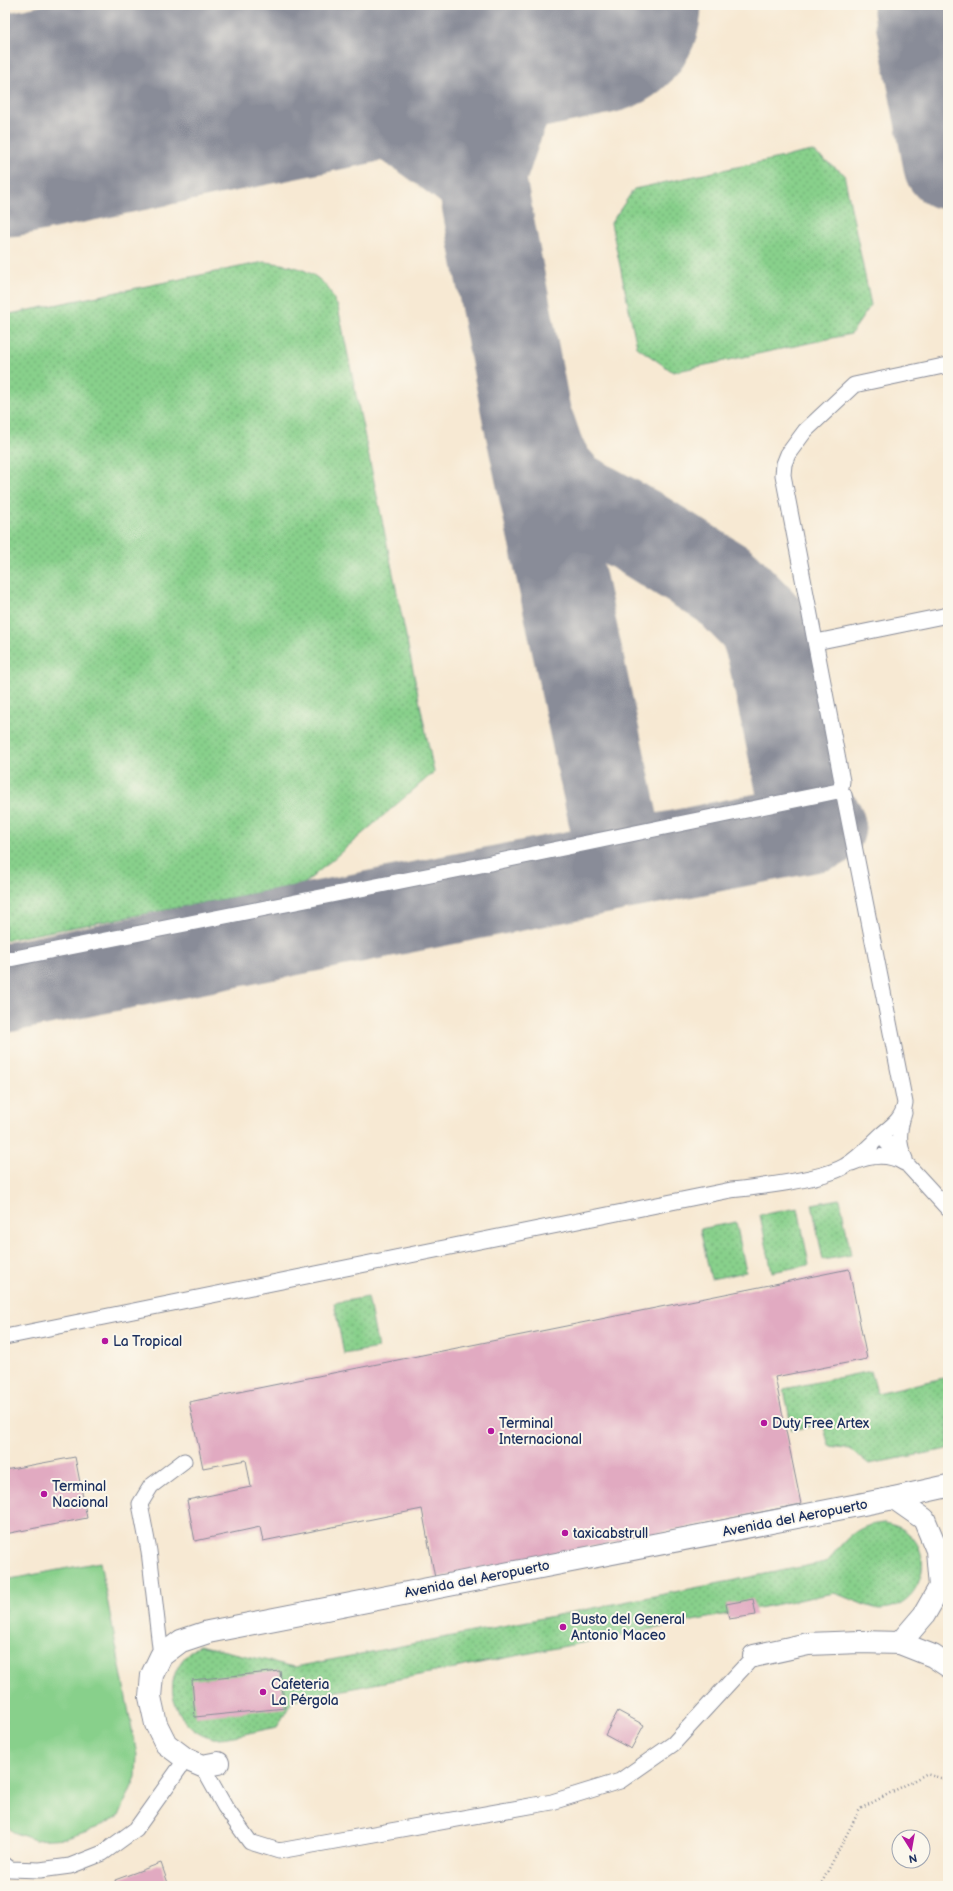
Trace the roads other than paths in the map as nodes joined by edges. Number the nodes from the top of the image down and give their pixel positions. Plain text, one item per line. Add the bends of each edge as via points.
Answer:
1 (948, 364) edge
2 (948, 615) edge
3 (816, 642) junction
4 (838, 790) junction
5 (5, 960) edge
6 (904, 1112) junction
7 (881, 1136) junction
8 (908, 1165) junction
9 (844, 1167) junction
10 (948, 1209) edge
11 (5, 1337) edge
12 (184, 1461) dead end
13 (948, 1486) edge
14 (894, 1498) junction
15 (900, 1643) junction
16 (161, 1656) junction
17 (754, 1656) joint
18 (948, 1666) edge
19 (202, 1763) junction
20 (7, 1869) edge

1 - 3 lane via 854,385 804,431 788,454 783,475
2 - 3 lane
3 - 4 lane via 842,781
4 - 5 lane
4 - 6 lane via 844,795 904,1095
6 - 7 lane
6 - 8 lane via 899,1141
7 - 8 lane
7 - 9 lane
8 - 9 lane via 889,1157 879,1157 861,1160
8 - 10 lane
9 - 11 lane via 821,1175 731,1190
12 - 16 lane via 151,1486 140,1504 149,1550
13 - 14 main road, Avenida del Aeropuerto
14 - 15 main road via 924,1519 937,1550 940,1587 924,1615
14 - 16 main road, Avenida del Aeropuerto via 208,1632 181,1641
15 - 17 main road via 808,1644
15 - 18 main road via 933,1656
16 - 19 main road, Avenida del Aeropuerto via 152,1675 150,1698 156,1724 166,1744
17 - 19 lane via 673,1744 620,1781 552,1802 279,1851 250,1842 226,1807
19 - 20 lane via 136,1829 103,1853 70,1866 40,1870

